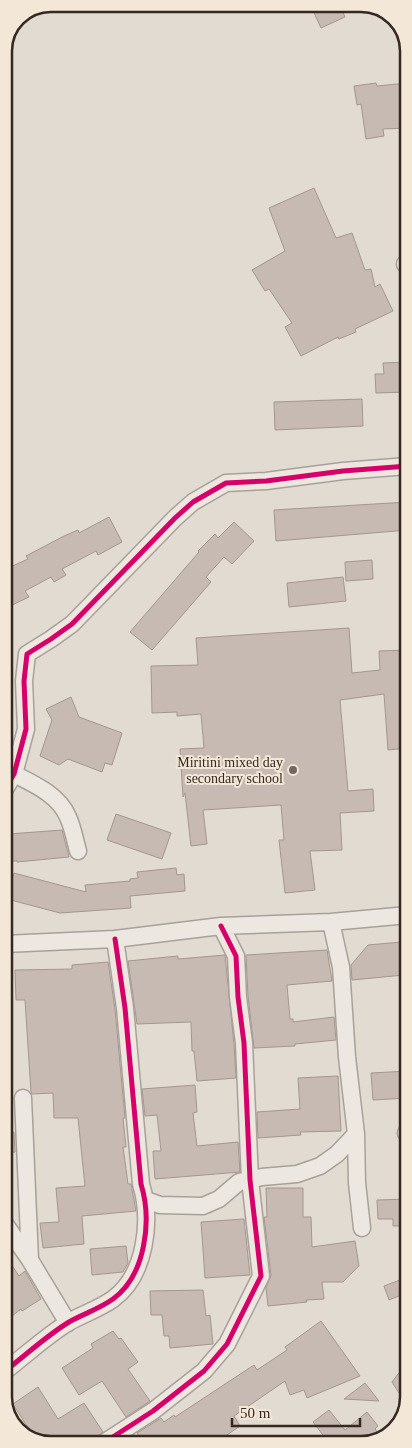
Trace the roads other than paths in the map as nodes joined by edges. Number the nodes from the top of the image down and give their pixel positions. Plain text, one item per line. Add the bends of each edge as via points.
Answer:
1 (400, 467) edge
2 (14, 774) junction
3 (12, 777) edge
4 (78, 851) dead end
5 (400, 916) edge
6 (331, 922) junction
7 (221, 926) junction
8 (115, 938) junction
9 (12, 944) edge
10 (23, 1098) dead end
11 (356, 1134) junction
12 (250, 1180) junction
13 (146, 1200) junction
14 (362, 1228) dead end
15 (12, 1234) edge
16 (30, 1260) junction
17 (68, 1323) junction
18 (12, 1366) edge
19 (116, 1435) edge

1 - 2 street via 226,483 194,502 72,624 27,654 24,681 26,729
2 - 3 street
2 - 4 street via 44,789 64,809
5 - 6 street
6 - 7 street
6 - 11 street via 341,967
7 - 8 street
7 - 12 street via 236,956 244,1043
8 - 9 street
8 - 13 street via 125,1008 141,1184
10 - 16 street
11 - 12 street via 320,1166 297,1174
11 - 14 street
12 - 13 street via 239,1182 219,1199 204,1206 160,1205
12 - 19 street via 261,1276 237,1328 204,1371 153,1412
13 - 17 street via 143,1254 130,1280 112,1299
15 - 16 street
16 - 17 street
17 - 18 street

